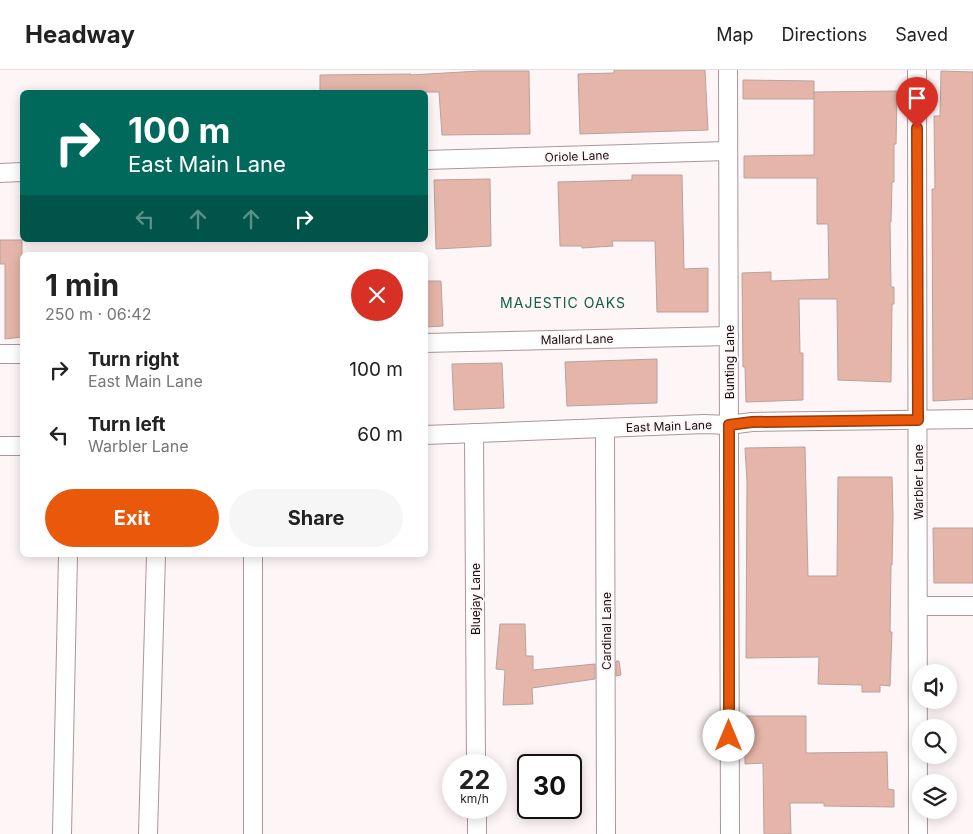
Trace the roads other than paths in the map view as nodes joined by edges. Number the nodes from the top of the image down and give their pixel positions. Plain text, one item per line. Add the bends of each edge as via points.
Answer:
1 (728, 70) edge
2 (917, 70) edge
3 (728, 151) junction
4 (428, 160) edge
5 (20, 172) edge
6 (0, 173) edge
7 (729, 336) junction
8 (428, 343) edge
9 (0, 354) edge
10 (20, 354) edge
11 (973, 419) edge
12 (918, 420) junction
13 (729, 425) junction
14 (605, 428) junction
15 (474, 433) junction
16 (428, 435) edge
17 (0, 446) edge
18 (20, 446) edge
19 (68, 557) edge
20 (156, 557) edge
21 (252, 557) edge
22 (918, 606) junction
23 (973, 606) edge
24 (476, 754) edge
25 (477, 819) edge
26 (62, 834) edge
27 (148, 834) edge
28 (252, 834) edge
29 (477, 834) edge
30 (606, 834) edge
31 (730, 834) edge
32 (918, 834) edge

1 - 3 street, Bunting Lane
2 - 12 street, Warbler Lane
3 - 4 street, Oriole Lane
3 - 7 street, Bunting Lane
5 - 6 street
7 - 8 street, Mallard Lane
7 - 13 street, Bunting Lane
9 - 10 street
11 - 12 street, East Main Lane
12 - 13 street, East Main Lane
12 - 22 street, Warbler Lane
13 - 14 street, East Main Lane
13 - 31 street, Bunting Lane
14 - 15 street, East Main Lane
14 - 30 street, Cardinal Lane
15 - 16 street, East Main Lane
15 - 24 street, Bluejay Lane
17 - 18 street
19 - 26 street
20 - 27 street
21 - 28 street
22 - 23 street
22 - 32 street, Warbler Lane
25 - 29 street

